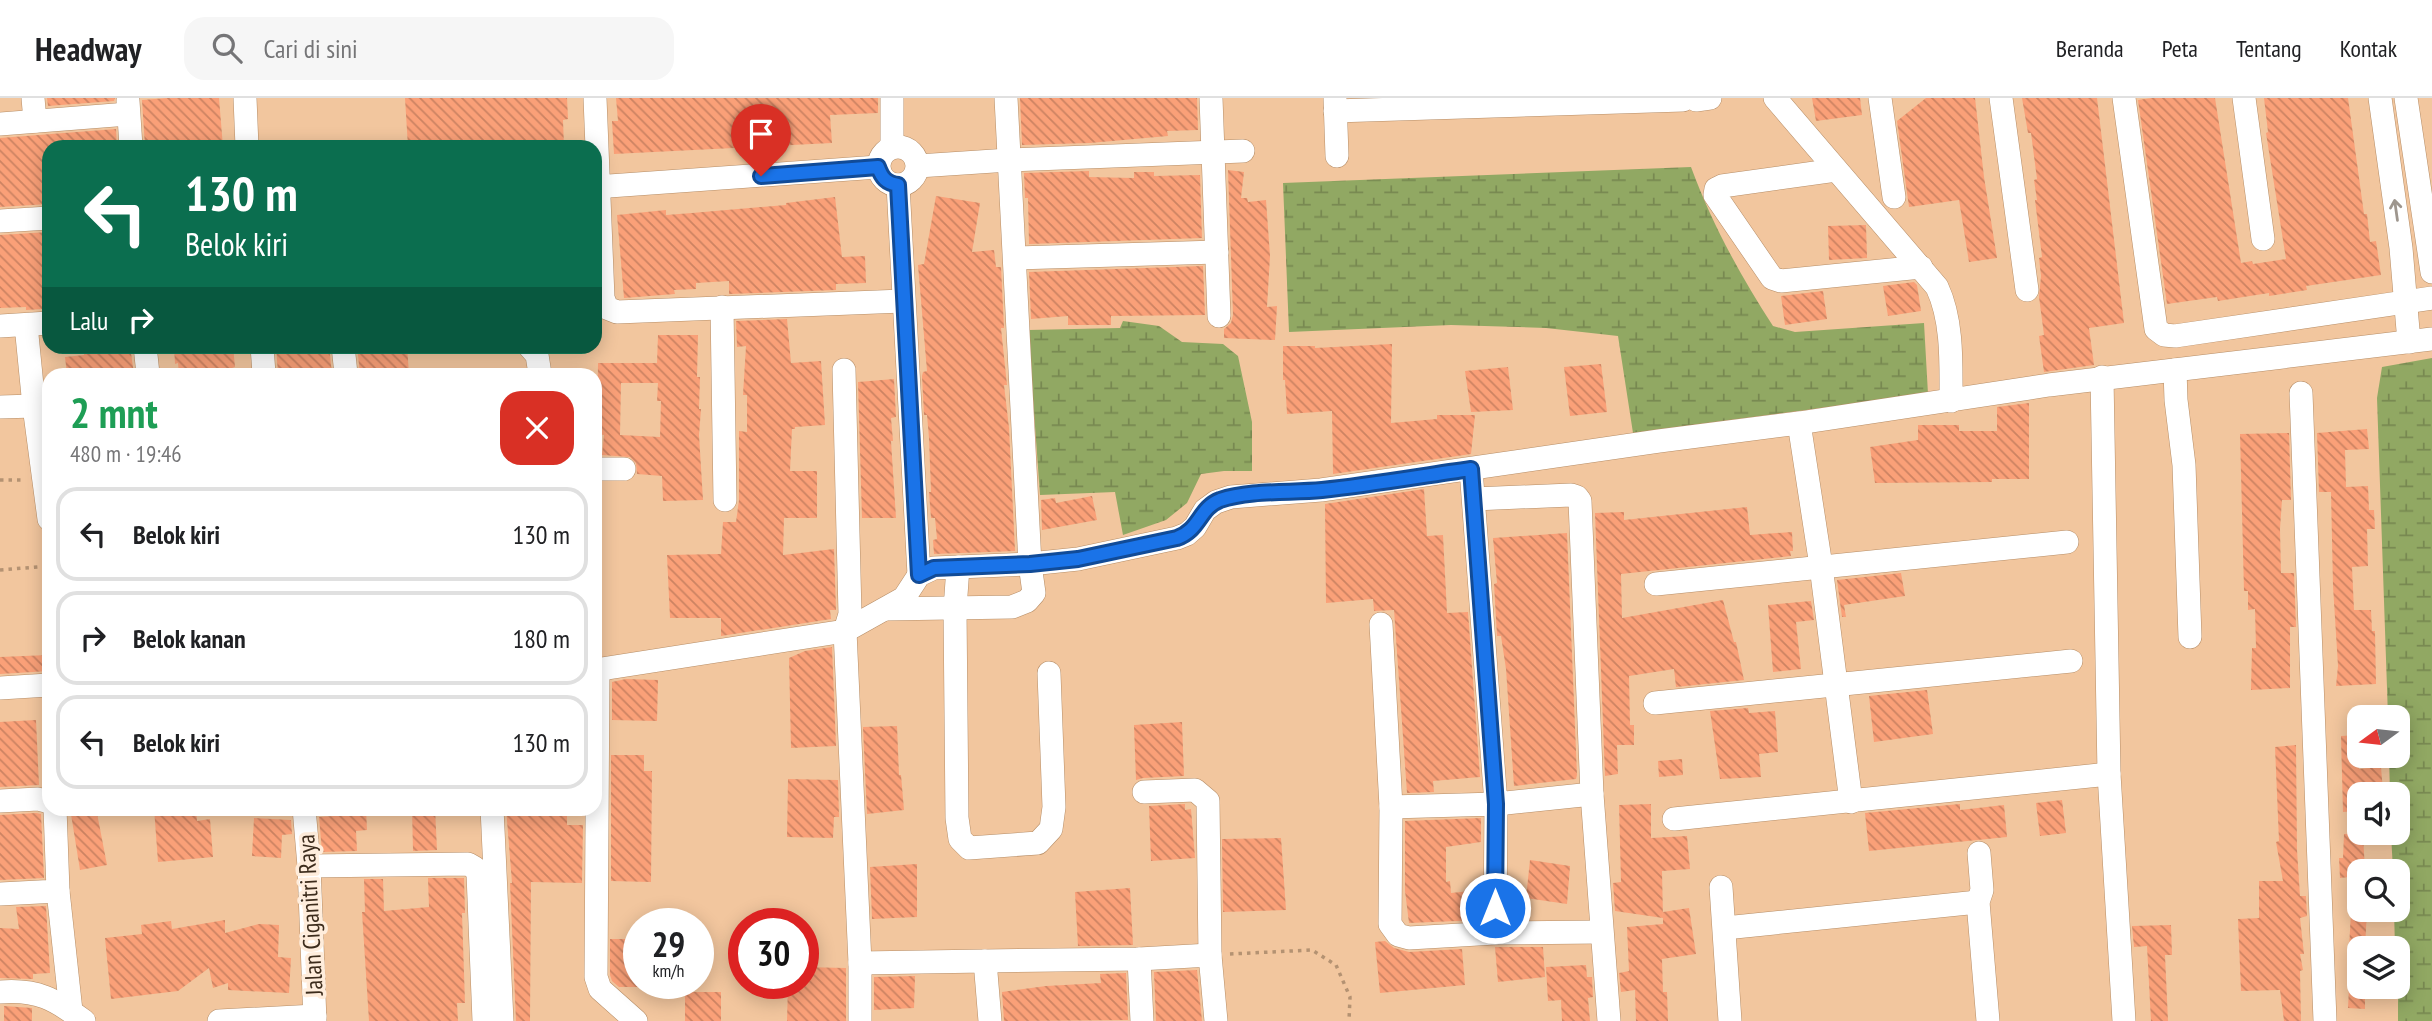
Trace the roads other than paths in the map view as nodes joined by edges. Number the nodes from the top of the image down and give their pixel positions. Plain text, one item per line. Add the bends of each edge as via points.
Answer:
1 (33, 98) edge
2 (245, 98) edge
3 (595, 98) edge
4 (892, 98) edge
5 (1006, 98) edge
6 (1211, 98) edge
7 (1774, 98) edge
8 (1880, 98) edge
9 (2000, 98) edge
10 (2124, 98) edge
11 (2244, 98) edge
12 (2380, 98) edge
13 (2406, 98) edge
14 (1683, 99) edge
15 (1335, 105) edge
16 (128, 106) edge
17 (35, 121) junction
18 (0, 124) edge
19 (130, 140) edge
20 (247, 140) edge
21 (596, 140) edge
22 (892, 146) junction
23 (1214, 151) junction
24 (1243, 151) dead end
25 (1337, 156) dead end
26 (1009, 160) junction
27 (918, 166) junction
28 (878, 167) junction
29 (1836, 170) junction
30 (898, 185) junction
31 (602, 187) edge
32 (1894, 197) dead end
33 (42, 218) edge
34 (0, 221) edge
35 (2263, 239) dead end
36 (2426, 244) junction
37 (2401, 248) junction
38 (1217, 252) junction
39 (1014, 258) junction
40 (1921, 267) junction
41 (2432, 272) edge
42 (602, 280) edge
43 (2027, 290) dead end
44 (2432, 298) edge
45 (903, 301) junction
46 (2404, 302) junction
47 (722, 307) junction
48 (1219, 316) dead end
49 (38, 324) edge
50 (0, 326) edge
51 (2432, 339) edge
52 (2409, 342) junction
53 (844, 370) dead end
54 (2175, 370) junction
55 (2102, 377) junction
56 (2301, 393) dead end
57 (1951, 401) junction
58 (34, 406) junction
59 (0, 407) edge
60 (1799, 423) junction
61 (42, 466) edge
62 (602, 469) edge
63 (624, 469) dead end
64 (1471, 469) junction
65 (1474, 499) junction
66 (724, 500) dead end
67 (2067, 542) dead end
68 (1030, 564) junction
69 (1821, 566) junction
70 (958, 567) junction
71 (919, 575) junction
72 (1656, 584) dead end
73 (886, 609) junction
74 (955, 609) junction
75 (1381, 624) dead end
76 (845, 631) junction
77 (2190, 637) dead end
78 (2071, 661) dead end
79 (602, 669) edge
80 (1049, 673) dead end
81 (1835, 684) junction
82 (42, 685) edge
83 (0, 688) edge
84 (1655, 703) dead end
85 (2109, 774) junction
86 (1144, 792) dead end
87 (1592, 794) junction
88 (42, 800) edge
89 (0, 801) edge
90 (1851, 803) junction
91 (1496, 804) junction
92 (1391, 807) junction
93 (55, 816) edge
94 (305, 816) edge
95 (492, 816) edge
96 (597, 816) edge
97 (1674, 819) dead end
98 (1979, 853) dead end
99 (309, 866) junction
100 (1721, 887) dead end
101 (58, 891) junction
102 (0, 894) edge
103 (1978, 902) junction
104 (1725, 928) junction
105 (1601, 932) junction
106 (1495, 933) junction
107 (1210, 955) junction
108 (1139, 959) junction
109 (985, 961) junction
110 (860, 963) junction
111 (0, 992) edge
112 (77, 1016) edge
113 (315, 1019) edge
114 (219, 1021) edge
115 (484, 1021) edge
116 (502, 1021) edge
117 (636, 1021) edge
118 (860, 1021) edge
119 (990, 1021) edge
120 (1142, 1021) edge
121 (1216, 1021) edge
122 (1609, 1021) edge
123 (1730, 1021) edge
124 (1988, 1021) edge
125 (2123, 1021) edge
126 (2325, 1021) edge

1 - 17 street
2 - 20 street
3 - 21 street
4 - 22 street
5 - 26 street
6 - 23 street
7 - 29 street
8 - 32 street
9 - 43 street
10 - 46 street via 2156,329 2164,335
11 - 35 street
37 -> 12 street
13 - 36 street
14 - 15 street
15 - 25 street
16 - 17 street
16 - 19 street
17 - 18 street
22 - 27 street via 910,150
22 - 28 street
23 - 24 street
23 - 26 street
23 - 38 street
26 - 27 street
26 - 39 street
27 - 30 street via 915,176
28 - 30 street via 881,177
28 - 31 street
29 - 40 street
29 - 40 street via 1723,186 1715,195 1772,278 1781,281
30 - 45 street
33 - 34 street
36 - 37 street
36 - 41 street
37 - 46 street
38 - 39 street
38 - 48 street
39 - 68 street
40 - 57 street via 1944,302
42 - 47 street via 607,308 617,312
44 - 46 street
45 - 47 street
45 - 71 street
46 - 52 street
47 - 66 street
49 - 50 street
49 - 58 street
51 - 52 street
52 - 54 street
53 - 76 street via 849,614
54 - 55 street
54 - 77 street
55 - 57 street
55 - 85 street
56 - 126 street
57 - 60 street
58 - 59 street
58 - 61 street
60 - 64 street
60 - 69 street
62 - 63 street
64 - 65 street
64 - 68 street via 1231,497 1205,510 1195,527 1177,538
65 - 87 street via 1571,495 1580,501
65 - 91 street
67 - 69 street
68 - 70 street
68 - 74 street via 1034,593 1027,601 1012,607
69 - 72 street
69 - 81 street
70 - 71 street via 934,568
70 - 74 street
71 - 73 street via 904,598
73 - 74 street
73 - 76 street
74 - 80 street via 957,818 960,839 969,848 1038,843 1051,829
75 - 92 street
76 - 79 street
76 - 110 street
78 - 81 street
81 - 84 street
81 - 90 street
82 - 83 street
85 - 90 street
85 - 125 street
86 - 107 street via 1195,790 1208,801
87 - 91 street
87 - 105 street
88 - 89 street
90 - 97 street
91 - 92 street
91 - 106 street
92 - 106 street via 1390,924 1398,935
93 - 101 street
94 - 99 street, Jalan Ciganitri Raya
95 - 116 street
96 - 117 street via 596,976 600,989
98 - 103 street via 1982,890
99 - 113 street, Jalan Ciganitri Raya
99 - 115 street via 468,864 475,868
100 - 104 street
101 - 102 street
101 - 112 street
103 - 104 street
103 - 124 street
104 - 123 street
105 - 106 street
105 - 122 street
107 - 108 street
107 - 121 street
108 - 109 street
108 - 120 street
109 - 110 street
109 - 119 street
110 - 118 street
111 - 112 street via 45,995
113 - 114 street

